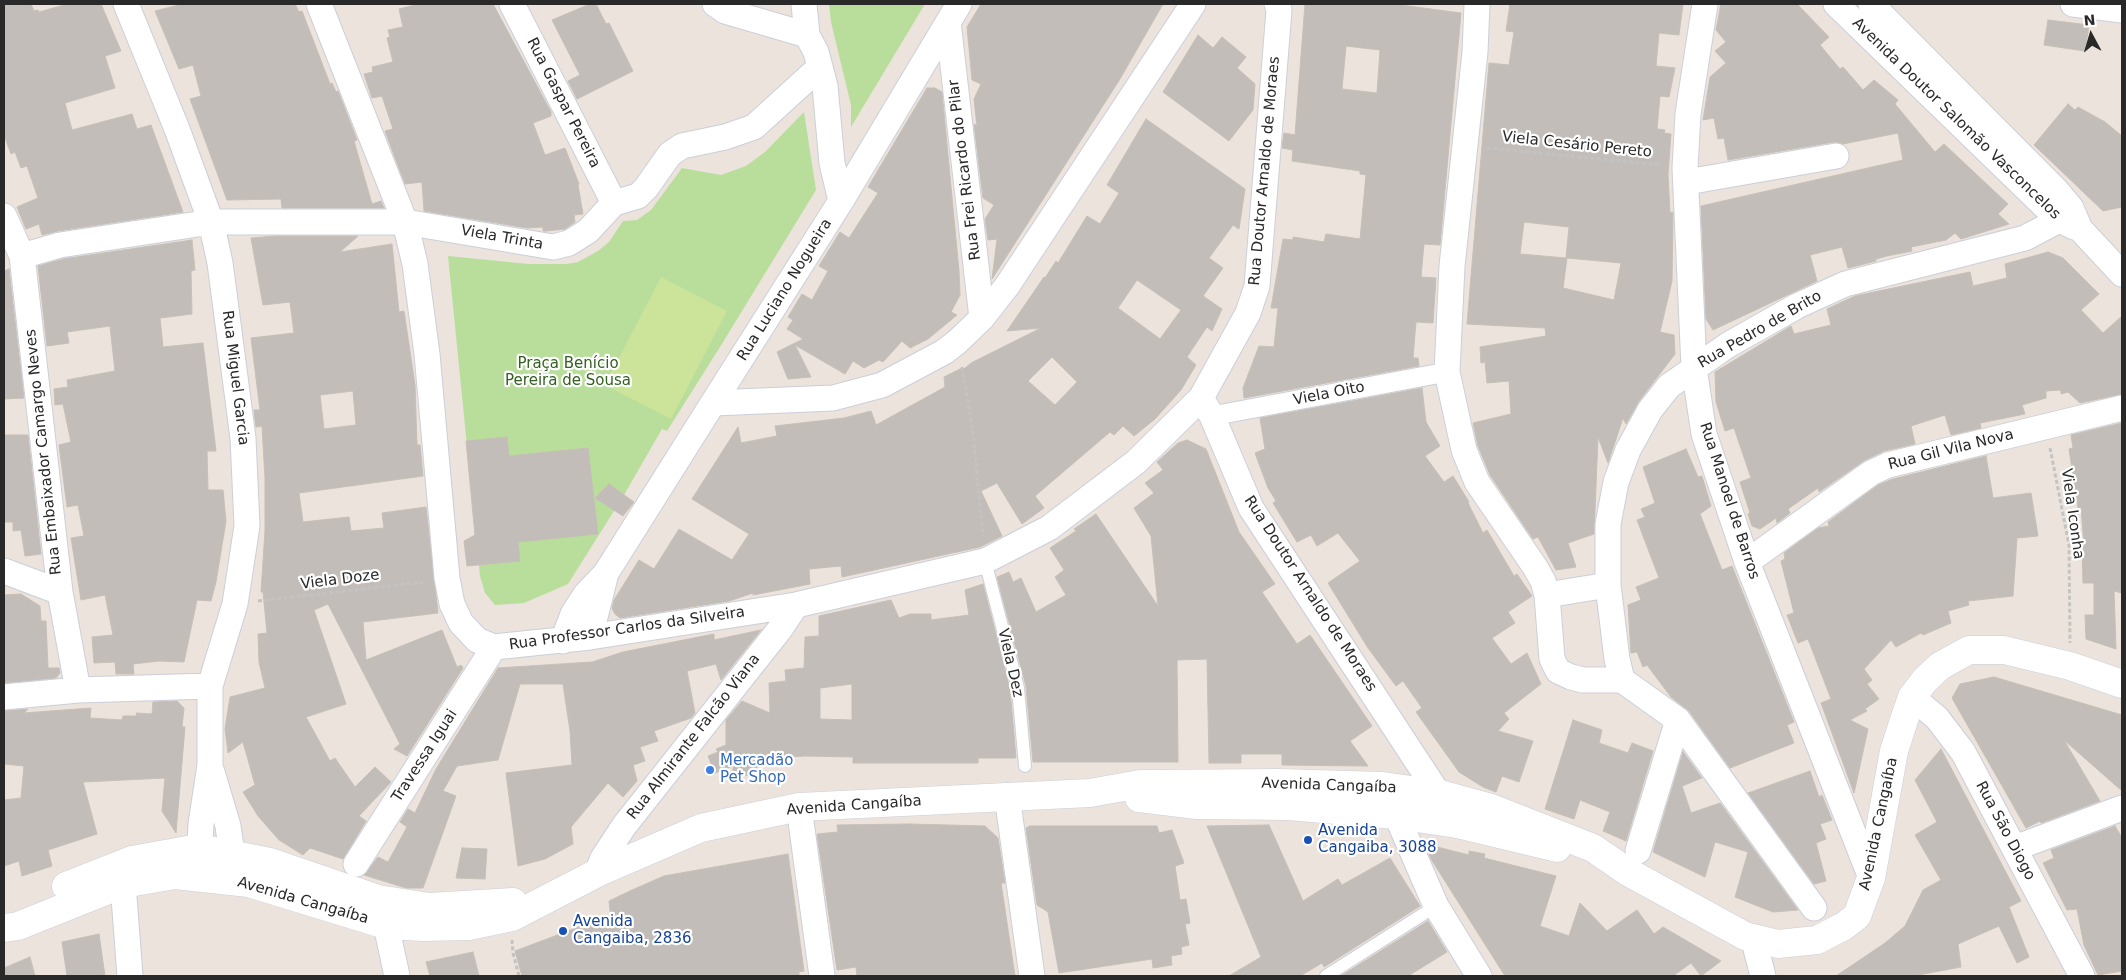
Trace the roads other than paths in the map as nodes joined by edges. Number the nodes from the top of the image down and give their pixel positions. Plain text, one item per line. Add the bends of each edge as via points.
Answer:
1 (126, 4) edge
2 (319, 4) edge
3 (512, 4) edge
4 (715, 4) edge
5 (804, 4) edge
6 (1193, 4) edge
7 (1277, 4) edge
8 (1477, 4) edge
9 (1836, 4) edge
10 (1871, 4) edge
11 (2073, 4) edge
12 (1707, 7) edge
13 (2122, 10) edge
14 (953, 13) edge
15 (807, 35) junction
16 (820, 67) junction
17 (1836, 156) dead end
18 (1686, 175) junction
19 (841, 201) junction
20 (614, 203) junction
21 (4, 216) edge
22 (2070, 219) junction
23 (211, 222) junction
24 (405, 222) junction
25 (22, 256) junction
26 (2122, 274) edge
27 (982, 318) junction
28 (1694, 368) junction
29 (1447, 372) junction
30 (713, 403) junction
31 (1206, 407) junction
32 (2122, 408) edge
33 (986, 561) junction
34 (1747, 562) junction
35 (4, 571) edge
36 (606, 573) junction
37 (1608, 585) junction
38 (60, 592) junction
39 (1547, 595) junction
40 (796, 605) junction
41 (590, 637) junction
42 (563, 640) junction
43 (494, 648) junction
44 (1622, 680) junction
45 (2122, 684) edge
46 (210, 686) junction
47 (78, 690) junction
48 (4, 697) edge
49 (1912, 697) junction
50 (1678, 720) junction
51 (210, 765) junction
52 (1026, 766) dead end
53 (1383, 786) junction
54 (1090, 793) junction
55 (1440, 794) junction
56 (1007, 796) junction
57 (799, 807) junction
58 (2122, 808) edge
59 (1396, 815) junction
60 (1457, 824) junction
61 (200, 848) junction
62 (2015, 848) junction
63 (1638, 850) dead end
64 (1614, 863) junction
65 (356, 864) dead end
66 (230, 867) junction
67 (597, 873) junction
68 (198, 876) junction
69 (1871, 878) junction
70 (123, 884) junction
71 (544, 899) junction
72 (1436, 906) junction
73 (1814, 908) dead end
74 (4, 913) edge
75 (386, 925) junction
76 (4, 928) edge
77 (1753, 937) junction
78 (130, 976) edge
79 (397, 976) edge
80 (822, 976) edge
81 (1032, 976) edge
82 (1326, 976) edge
83 (1479, 976) edge
84 (1763, 976) edge
85 (2082, 976) edge

1 - 23 street, Rua Miguel Garcia
2 - 24 street, Rua Professor Carlos da Silveira
3 - 20 street, Rua Gaspar Pereira
4 - 15 street via 725,12
5 - 15 street
6 - 27 street via 1007,286
7 - 31 street, Rua Doutor Arnaldo de Moraes via 1257,286
8 - 29 street via 1475,52 1452,266
9 - 22 street, Avenida Doutor Salomão Vasconcelos
10 - 22 street, Avenida Doutor Salomão Vasconcelos
11 - 13 street
12 - 18 street, Rua Manoel de Barros via 1688,114
14 - 19 street, Rua Luciano Nogueira
14 - 27 street, Rua Frei Ricardo do Pilar
15 - 16 street
16 - 19 street via 828,106 832,163
16 - 20 street via 754,127 682,146 670,154 638,196
17 - 18 street
18 - 28 street, Rua Manoel de Barros
19 - 30 street, Rua Luciano Nogueira
20 - 24 street, Viela Trinta via 588,231 569,243 554,247
21 - 25 street, Rua Embaixador Camargo Neves
22 - 26 street, Avenida Doutor Salomão Vasconcelos
22 - 28 street, Rua Pedro de Brito via 2024,238 1845,284 1797,306
23 - 24 street, Viela Trinta
23 - 25 street, Viela Trinta via 60,245
23 - 46 street, Rua Miguel Garcia via 220,262 243,438 247,526 235,604
24 - 43 street, Rua Professor Carlos da Silveira via 415,264 427,354 452,604 461,623 476,640
25 - 38 street, Rua Embaixador Camargo Neves
27 - 30 street via 944,352 882,385 833,398
28 - 34 street, Rua Manoel de Barros via 1704,434
28 - 37 street, Rua Pedro de Brito via 1669,386 1650,410 1628,450 1616,482 1608,524
29 - 31 street, Viela Oito
29 - 39 street via 1464,450 1477,482 1535,567
30 - 36 street, Rua Luciano Nogueira
31 - 33 street, Rua Professor Carlos da Silveira via 1048,528
31 - 55 street, Rua Doutor Arnaldo de Moraes via 1251,508
32 - 34 street, Rua Gil Vila Nova via 1888,465 1870,473
33 - 40 street, Rua Professor Carlos da Silveira
33 - 52 lane, Viela Dez via 1018,688
34 - 69 street, Rua Manoel de Barros
35 - 38 street
36 - 41 street, Rua Luciano Nogueira
36 - 42 street, Rua Luciano Nogueira via 573,614
37 - 39 street
37 - 44 street, Rua Pedro de Brito
38 - 47 street, Rua Embaixador Camargo Neves
39 - 44 street via 1552,658 1558,671 1583,680
40 - 41 street, Rua Professor Carlos da Silveira
40 - 67 street, Rua Almirante Falcão Viana via 630,819 603,858
41 - 42 street, Rua Professor Carlos da Silveira
42 - 43 street, Rua Professor Carlos da Silveira
43 - 65 street, Travessa Iguai
44 - 50 street
45 - 49 main road, Avenida Cangaíba via 2070,666 2004,650 1969,650 1940,666
46 - 47 street
46 - 51 street, Rua Miguel Garcia
47 - 48 street
49 - 62 street, Rua São Diogo via 1937,718 1963,752
49 - 69 main road, Avenida Cangaíba via 1894,752
50 - 63 street
50 - 73 street
51 - 61 street, Rua Miguel Garcia
51 - 66 street, Rua Miguel Garcia via 228,826
53 - 54 main road, Avenida Cangaíba via 1196,782 1140,784
53 - 55 main road, Avenida Cangaíba
53 - 59 street
54 - 56 main road, Avenida Cangaíba
54 - 59 main road, Avenida Cangaíba via 1197,805 1288,806
55 - 60 street, Rua Doutor Arnaldo de Moraes
55 - 64 main road, Avenida Cangaíba via 1491,808 1561,834 1593,848
56 - 57 main road, Avenida Cangaíba
56 - 81 street
57 - 67 main road, Avenida Cangaíba via 701,828
57 - 80 street
58 - 62 street
59 - 60 main road, Avenida Cangaíba
59 - 72 street
60 - 64 main road, Avenida Cangaíba
61 - 66 main road, Avenida Cangaíba
61 - 68 street, Rua Miguel Garcia
61 - 74 main road, Avenida Cangaíba via 132,860
62 - 85 street, Rua São Diogo
64 - 77 main road, Avenida Cangaíba via 1745,936
66 - 68 main road, Avenida Cangaíba
66 - 71 main road, Avenida Cangaíba via 270,862 378,899 429,906
66 - 75 main road, Avenida Cangaíba via 249,883
67 - 71 main road, Avenida Cangaíba
68 - 70 main road, Avenida Cangaíba via 175,875
69 - 77 main road, Avenida Cangaíba via 1857,916 1831,934 1818,940 1778,944
70 - 76 main road, Avenida Cangaíba via 18,926
70 - 78 street
71 - 75 main road, Avenida Cangaíba via 512,917 469,926
72 - 82 lane
72 - 83 street
75 - 79 street
77 - 84 street

